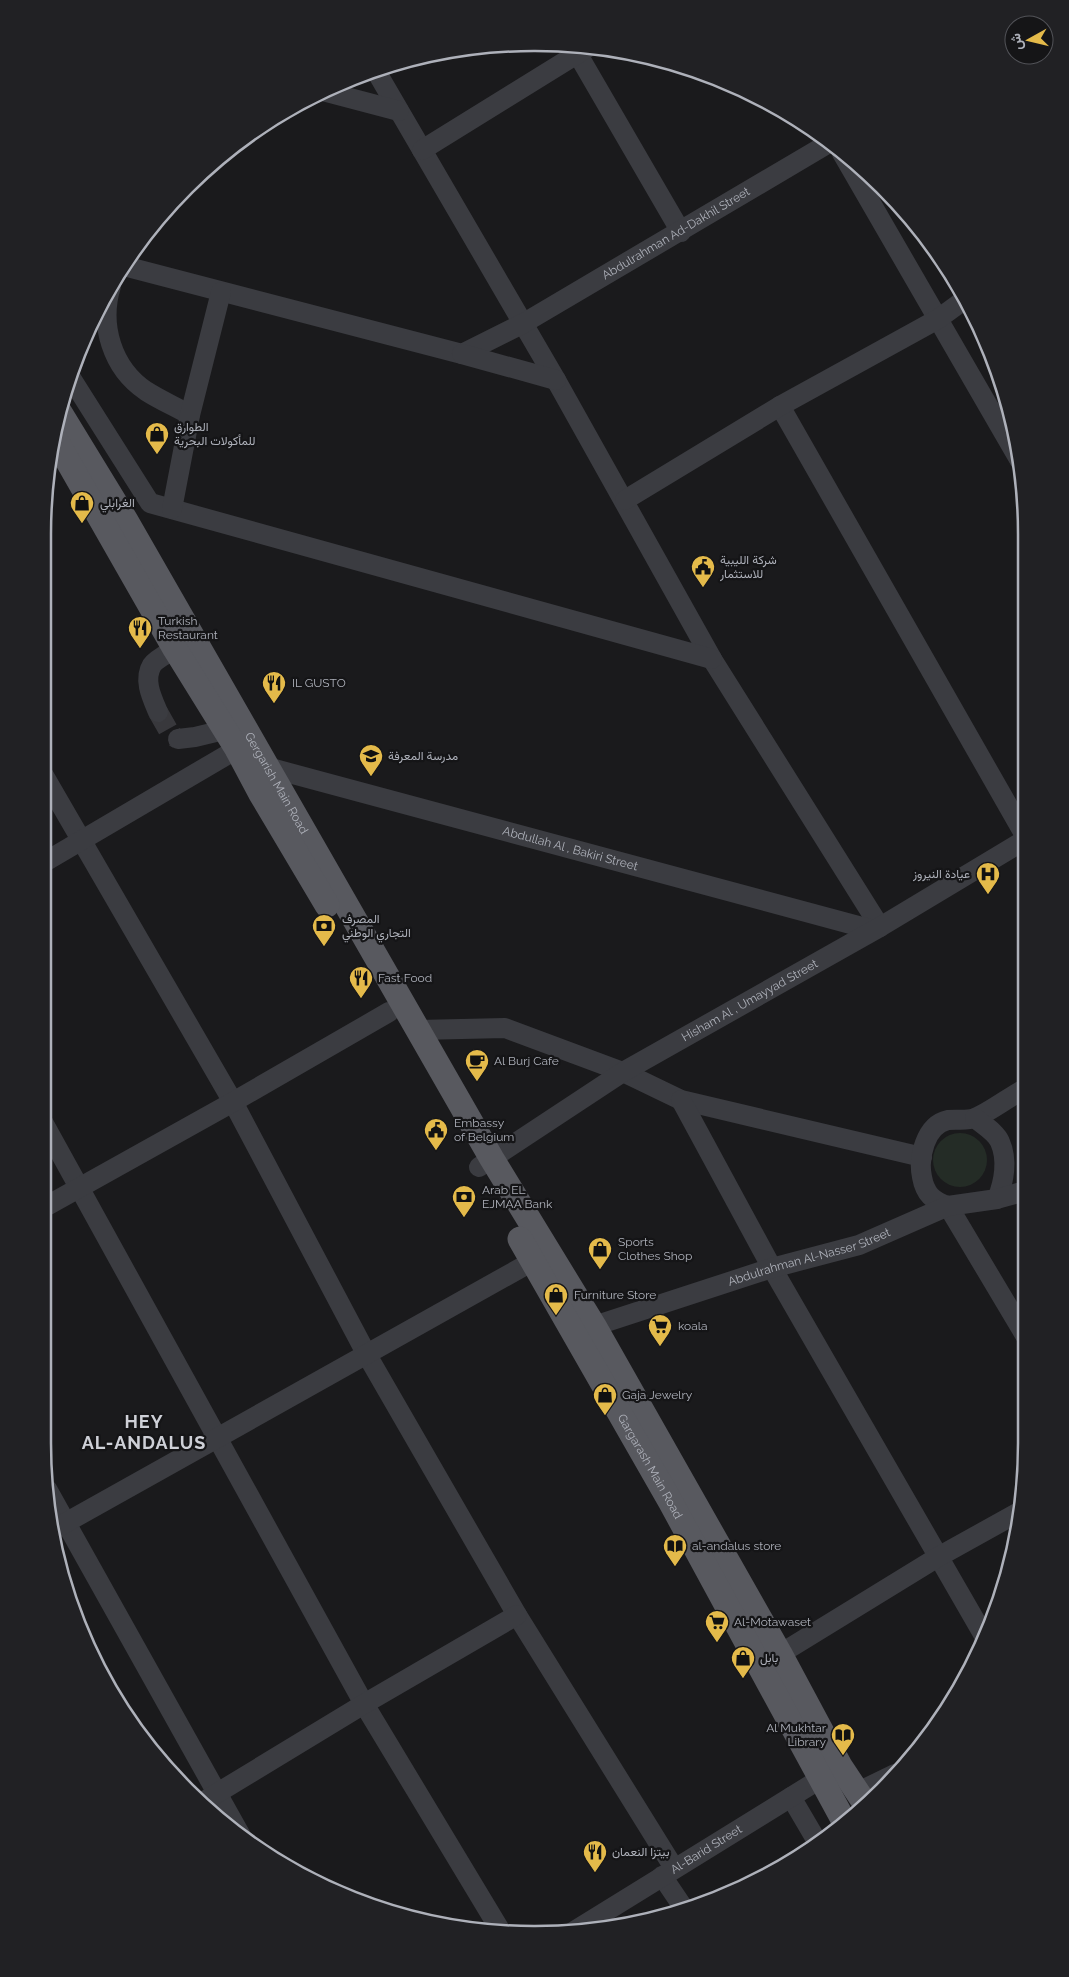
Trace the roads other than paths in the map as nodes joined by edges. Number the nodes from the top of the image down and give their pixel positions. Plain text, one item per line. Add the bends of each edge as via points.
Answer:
1 (574, 53) edge
2 (583, 54) edge
3 (379, 77) edge
4 (336, 94) edge
5 (398, 111) junction
6 (824, 147) edge
7 (422, 150) junction
8 (852, 170) edge
9 (681, 232) junction
10 (132, 268) edge
11 (221, 292) junction
12 (959, 304) edge
13 (107, 311) edge
14 (938, 319) junction
15 (524, 323) junction
16 (462, 354) junction
17 (556, 380) junction
18 (75, 385) edge
19 (780, 406) junction
20 (190, 414) junction
21 (65, 423) edge
22 (1008, 440) edge
23 (59, 448) edge
24 (625, 500) junction
25 (150, 503) junction
26 (172, 509) junction
27 (116, 524) junction
28 (175, 649) junction
29 (712, 659) junction
30 (158, 712) tunnel mouth
31 (178, 739) dead end
32 (231, 739) junction
33 (267, 766) junction
34 (51, 788) edge
35 (1018, 822) edge
36 (81, 840) junction
37 (1018, 845) edge
38 (51, 858) edge
39 (876, 928) junction
40 (389, 1012) junction
41 (418, 1030) junction
42 (623, 1072) junction
43 (1018, 1092) edge
44 (681, 1100) junction
45 (233, 1102) junction
46 (975, 1118) junction
47 (51, 1137) edge
48 (922, 1157) junction
49 (485, 1163) junction
50 (78, 1188) junction
51 (1018, 1193) edge
52 (997, 1200) junction
53 (51, 1203) edge
54 (948, 1206) junction
55 (533, 1261) junction
56 (772, 1268) junction
57 (1018, 1323) edge
58 (594, 1326) junction
59 (367, 1355) junction
60 (217, 1439) junction
61 (1012, 1516) edge
62 (59, 1527) edge
63 (938, 1557) junction
64 (517, 1615) junction
65 (980, 1629) edge
66 (780, 1654) junction
67 (364, 1704) junction
68 (840, 1766) junction
69 (820, 1780) junction
70 (791, 1797) junction
71 (209, 1798) edge
72 (861, 1798) edge
73 (841, 1816) edge
74 (814, 1836) edge
75 (668, 1872) junction
76 (682, 1903) edge
77 (587, 1923) edge
78 (497, 1924) edge

1 - 7 street
2 - 9 street
3 - 5 street
4 - 5 street
5 - 7 street
6 - 9 street, Abdulrahman Ad-Dakhil Street
7 - 15 street
8 - 14 street
9 - 15 street, Abdulrahman Ad-Dakhil Street
10 - 11 street
11 - 16 street
11 - 20 street
12 - 14 street
13 - 20 street via 108,336 116,358 128,376 146,391
14 - 19 street
14 - 22 street
15 - 16 street, Abdulrahman Ad-Dakhil Street
15 - 17 street
16 - 17 street
17 - 24 street
18 - 25 street
19 - 24 street
19 - 35 street
20 - 26 street
21 - 27 main road, Gergarish Main Road
23 - 27 main road, Gergarish Main Road
24 - 29 street
25 - 26 street
25 - 27 street
26 - 29 street
27 - 28 main road, Gergarish Main Road
27 - 33 main road, Gergarish Main Road
28 - 30 street via 152,665 148,678 148,688
28 - 32 main road, Gergarish Main Road
29 - 39 street
31 - 32 street
32 - 36 street
32 - 40 main road, Gergarish Main Road
33 - 39 street, Abdullah Al , Bakiri Street
33 - 41 main road, Gergarish Main Road
34 - 36 street
36 - 38 street
36 - 45 street
37 - 39 street, Hisham Al , Umayyad Street
39 - 42 street, Hisham Al , Umayyad Street
40 - 45 street
40 - 49 main road, Gergarish Main Road
41 - 42 street via 505,1028
41 - 49 main road, Gergarish Main Road
42 - 44 street
42 - 49 street, Hisham Al , Umayyad Street
43 - 46 street
44 - 48 street
44 - 56 street
45 - 50 street
45 - 59 street
46 - 48 street via 947,1121 936,1126 928,1136
46 - 52 street via 1000,1142 1004,1180
47 - 50 street
48 - 54 street via 924,1186 934,1202
49 - 55 main road, Gargarash Main Road
49 - 58 main road, Gargarash Main Road
50 - 53 street
50 - 60 street
51 - 52 street, Abdulrahman Al-Nasser Street
52 - 54 street, Abdulrahman Al-Nasser Street
54 - 56 street, Abdulrahman Al-Nasser Street via 859,1245
54 - 57 street
55 - 59 street
55 - 69 main road, Gargarash Main Road via 670,1501
56 - 58 street, Abdulrahman Al-Nasser Street
56 - 63 street
58 - 66 main road, Gargarash Main Road
59 - 60 street
59 - 64 street
60 - 62 street
60 - 67 street
61 - 63 street
62 - 71 street
63 - 65 street
63 - 66 street
64 - 67 street
64 - 75 street
66 - 68 main road, Gargarash Main Road
67 - 71 street
67 - 78 street
68 - 69 street, Al-Barid Street
68 - 72 main road, Gargarash Main Road
69 - 70 street, Al-Barid Street
69 - 73 main road, Gargarash Main Road
70 - 74 street
70 - 75 street, Al-Barid Street
75 - 76 street
75 - 77 street, Al-Barid Street

